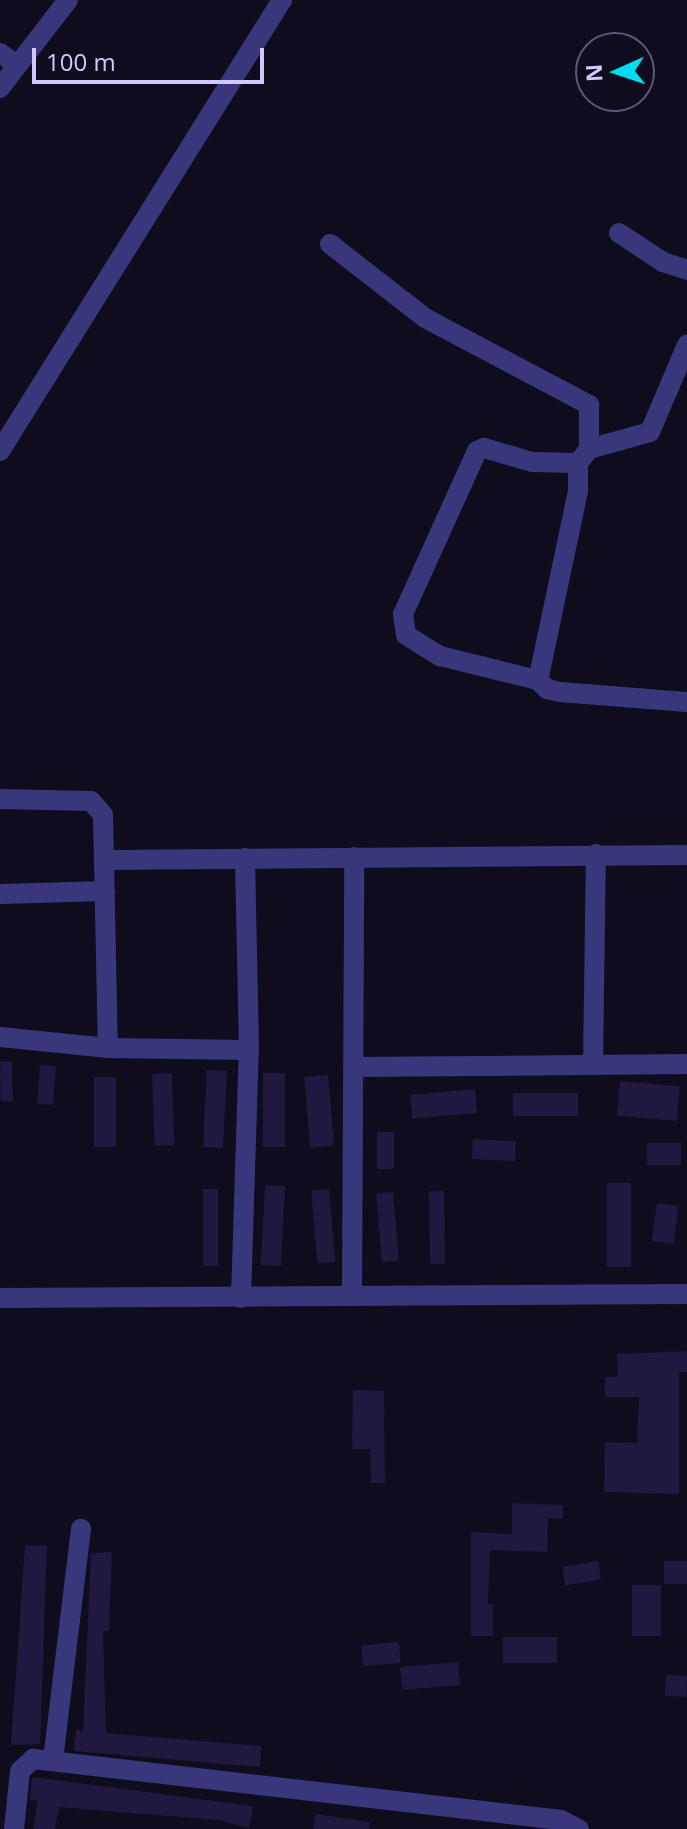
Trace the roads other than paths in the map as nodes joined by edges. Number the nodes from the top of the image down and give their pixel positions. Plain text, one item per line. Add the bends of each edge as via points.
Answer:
1 (68, 0) edge
2 (282, 0) edge
3 (9, 59) edge
4 (0, 88) edge
5 (619, 233) dead end
6 (330, 244) dead end
7 (687, 270) edge
8 (687, 345) edge
9 (0, 451) edge
10 (584, 456) junction
11 (538, 680) junction
12 (687, 702) edge
13 (0, 799) edge
14 (596, 854) junction
15 (687, 855) edge
16 (354, 857) junction
17 (245, 858) junction
18 (106, 860) junction
19 (105, 891) junction
20 (0, 894) edge
21 (0, 1037) edge
22 (108, 1048) junction
23 (249, 1050) junction
24 (593, 1064) junction
25 (687, 1064) edge
26 (356, 1067) junction
27 (687, 1294) edge
28 (352, 1295) junction
29 (0, 1298) edge
30 (241, 1298) junction
31 (81, 1529) dead end
32 (53, 1760) junction
33 (14, 1829) edge
34 (579, 1829) edge

1 - 3 street
2 - 9 street
3 - 4 street
5 - 7 street via 663,262
6 - 10 street via 425,318 589,405
8 - 10 street via 650,432
10 - 11 street
10 - 11 street via 532,462 480,449 403,614 406,635 440,656
11 - 12 street via 560,692
13 - 18 street via 99,805
14 - 15 street
14 - 16 street
14 - 24 street
16 - 17 street
16 - 26 street
17 - 18 street
17 - 23 street
18 - 19 street
19 - 20 street
19 - 22 street
21 - 22 street
22 - 23 street
23 - 30 street
24 - 25 street
24 - 26 street
26 - 28 street
27 - 28 street
28 - 30 street
29 - 30 street
31 - 32 street
32 - 33 street via 33,1759 20,1771
32 - 34 street via 561,1820

